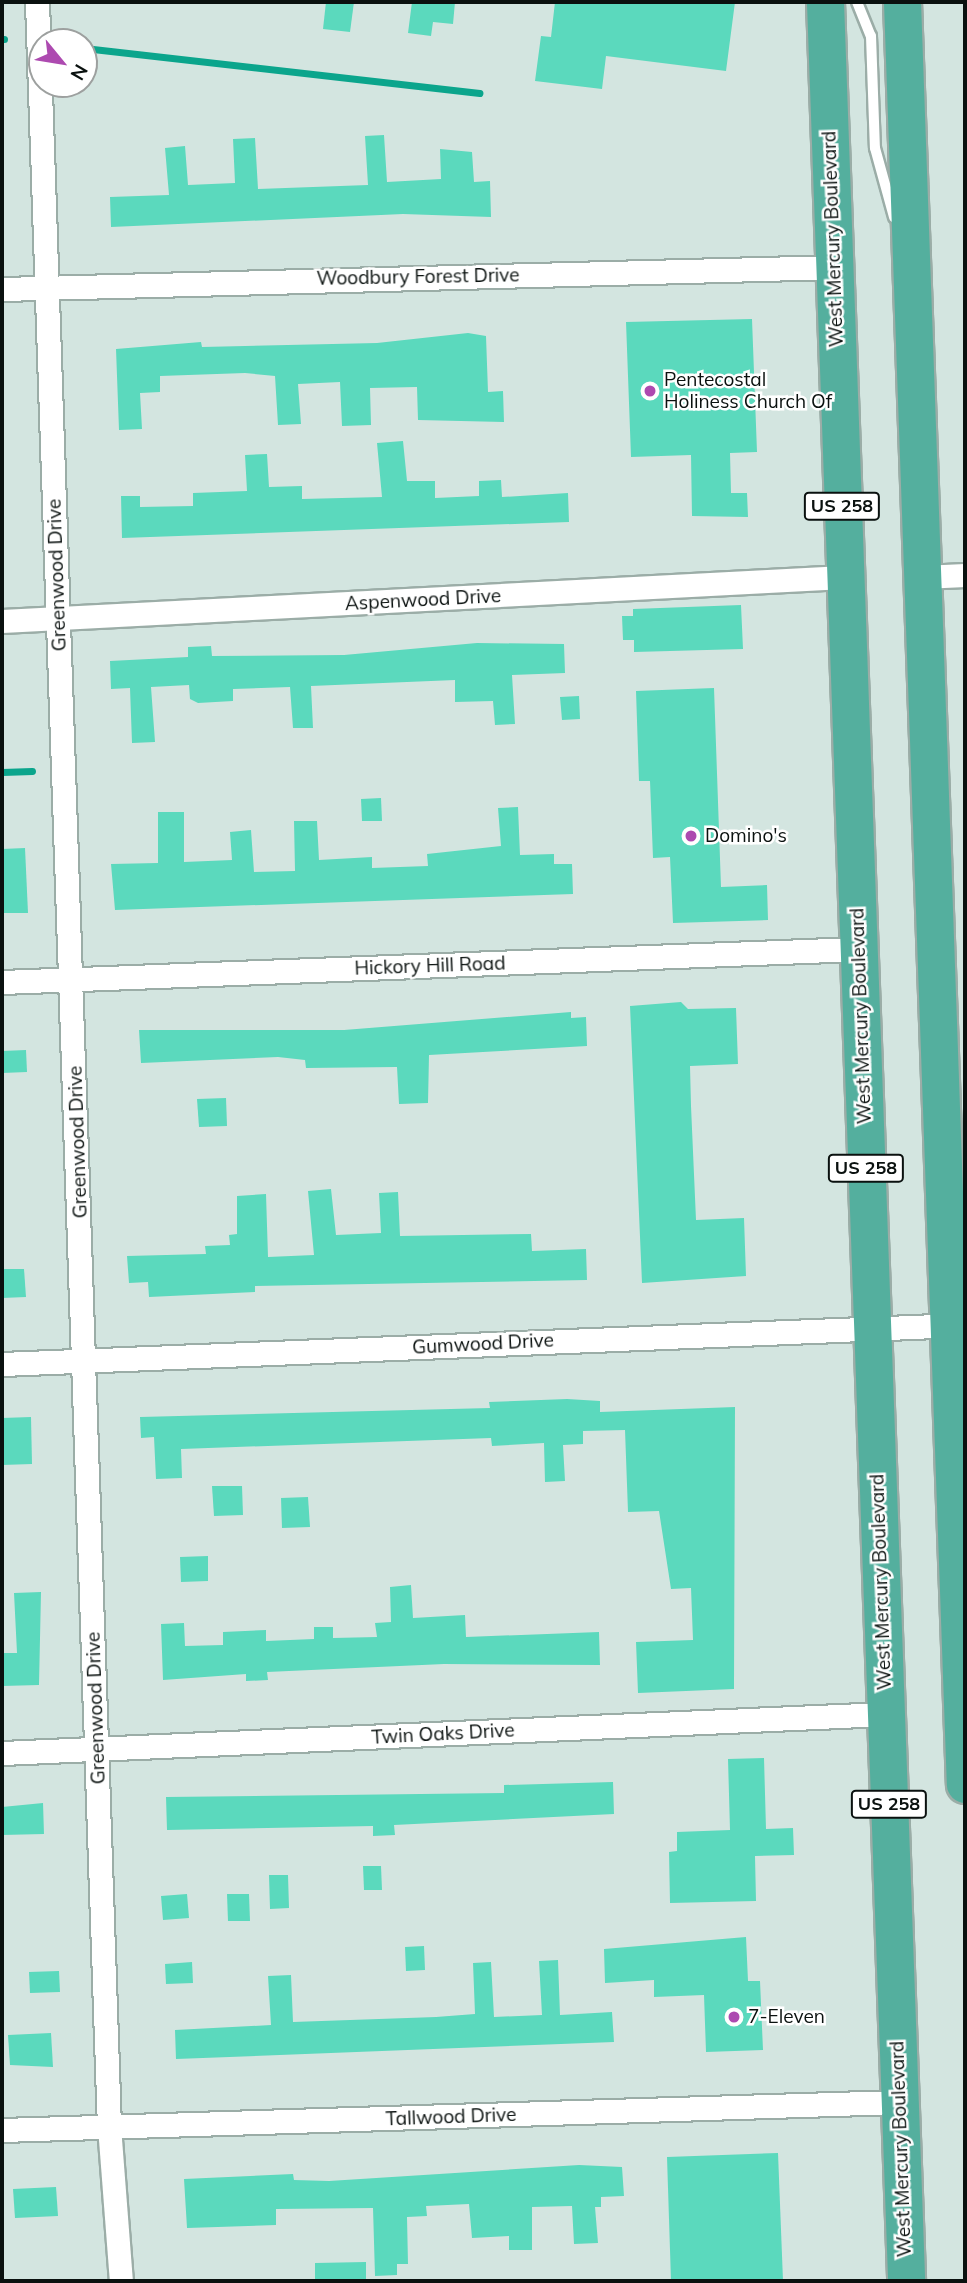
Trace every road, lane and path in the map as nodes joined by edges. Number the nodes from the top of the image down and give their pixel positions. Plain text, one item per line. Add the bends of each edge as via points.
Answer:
1 (37, 2) edge
2 (825, 2) edge
3 (857, 2) edge
4 (902, 2) edge
5 (834, 267) junction
6 (912, 280) junction
7 (47, 287) junction
8 (2, 289) edge
9 (965, 575) edge
10 (844, 577) junction
11 (922, 577) junction
12 (59, 620) junction
13 (2, 621) edge
14 (858, 949) junction
15 (72, 980) junction
16 (2, 982) edge
17 (957, 1325) edge
18 (871, 1327) junction
19 (86, 1361) junction
20 (2, 1364) edge
21 (885, 1714) junction
22 (97, 1751) junction
23 (2, 1753) edge
24 (965, 1784) edge
25 (900, 2102) junction
26 (109, 2126) junction
27 (2, 2130) edge
28 (121, 2281) edge
29 (906, 2281) edge

1 - 7 street, Greenwood Drive
2 - 5 highway, West Mercury Boulevard / US 258
3 - 6 lane via 872,36 875,148
4 - 6 highway
5 - 7 street, Woodbury Forest Drive
5 - 10 highway, West Mercury Boulevard / US 258
6 - 11 highway
7 - 8 street, Woodbury Forest Drive
7 - 12 street, Greenwood Drive
9 - 11 street
10 - 12 street, Aspenwood Drive
10 - 14 highway, West Mercury Boulevard / US 258
11 - 17 highway
12 - 13 street, Aspenwood Drive
12 - 15 street, Greenwood Drive
14 - 15 street, Hickory Hill Road
14 - 18 highway, West Mercury Boulevard / US 258
15 - 16 street, Hickory Hill Road
15 - 19 street, Greenwood Drive
17 - 18 street, Gumwood Drive
17 - 24 highway
18 - 19 street, Gumwood Drive
18 - 21 highway, West Mercury Boulevard / US 258
19 - 20 street, Gumwood Drive
19 - 22 street, Greenwood Drive
21 - 22 street, Twin Oaks Drive
21 - 25 highway, West Mercury Boulevard / US 258
22 - 23 street, Twin Oaks Drive
22 - 26 street, Greenwood Drive
25 - 26 street, Tallwood Drive
25 - 29 highway, West Mercury Boulevard / US 258
26 - 27 street, Tallwood Drive
26 - 28 street, Greenwood Drive

